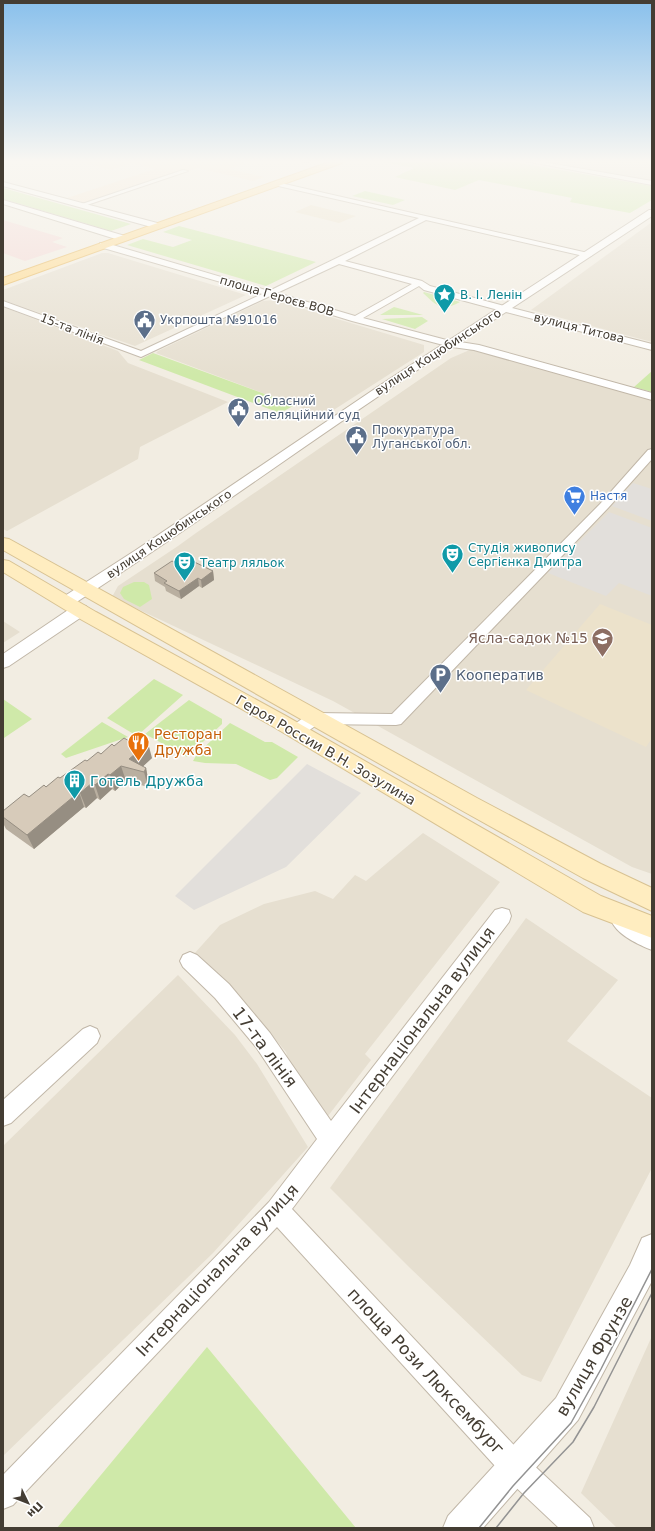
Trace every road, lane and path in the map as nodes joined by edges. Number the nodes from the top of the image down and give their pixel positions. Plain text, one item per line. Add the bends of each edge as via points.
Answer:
1 (103, 232) edge
2 (132, 232) edge
3 (396, 232) edge
4 (489, 232) edge
5 (622, 232) edge
6 (118, 237) junction
7 (103, 245) junction
8 (588, 255) junction
9 (338, 261) junction
10 (3, 275) edge
11 (3, 282) edge
12 (419, 283) junction
13 (269, 294) junction
14 (3, 303) edge
15 (505, 309) junction
16 (355, 318) junction
17 (451, 344) junction
18 (652, 347) edge
19 (652, 397) edge
20 (652, 452) edge
21 (3, 543) edge
22 (3, 565) edge
23 (86, 589) junction
24 (73, 606) junction
25 (3, 662) edge
26 (315, 718) junction
27 (296, 732) junction
28 (652, 900) edge
29 (592, 904) junction
30 (502, 916) dead end
31 (652, 927) edge
32 (652, 940) edge
33 (190, 961) dead end
34 (90, 1036) dead end
35 (3, 1115) edge
36 (331, 1140) junction
37 (277, 1210) junction
38 (652, 1248) edge
39 (516, 1468) junction
40 (3, 1495) edge
41 (460, 1528) edge
42 (580, 1528) edge

1 - 6 street
2 - 6 main road
3 - 9 street
4 - 8 street
5 - 8 street, вулиця Коцюбинського
6 - 7 main road
6 - 10 main road
7 - 11 main road
7 - 13 street, площа Героєв ВОВ
8 - 15 street, вулиця Коцюбинського
9 - 12 street
9 - 13 street
12 - 15 street via 426,288
12 - 16 street
13 - 14 street, 15-та лінія via 141,354
13 - 16 street, площа Героєв ВОВ
15 - 17 street, вулиця Коцюбинського
15 - 18 street, вулиця Титова
16 - 17 street, площа Героєв ВОВ
17 - 19 street via 475,347
17 - 23 street, вулиця Коцюбинського
20 - 26 street via 604,506 396,720
21 - 23 main road, Героя России В.Н. Зозулина
22 - 24 main road, Героя России В.Н. Зозулина
23 - 24 street, вулиця Коцюбинського
23 - 26 main road, Героя России В.Н. Зозулина
24 - 25 street, вулиця Коцюбинського
24 - 27 main road, Героя России В.Н. Зозулина
26 - 27 street
26 - 28 main road, Героя России В.Н. Зозулина via 568,858
27 - 29 main road, Героя России В.Н. Зозулина
29 - 31 main road, Героя России В.Н. Зозулина
29 - 32 street
30 - 36 street, Інтернаціональна вулиця
33 - 36 street, 17-та лінія via 222,991 263,1040
34 - 35 street
36 - 37 street, Інтернаціональна вулиця
37 - 39 street, площа Рози Люксембург
37 - 40 street, Інтернаціональна вулиця
38 - 39 street, вулиця Фрунзе via 567,1409
39 - 41 street, вулиця Фрунзе
39 - 42 street, площа Рози Люксембург

